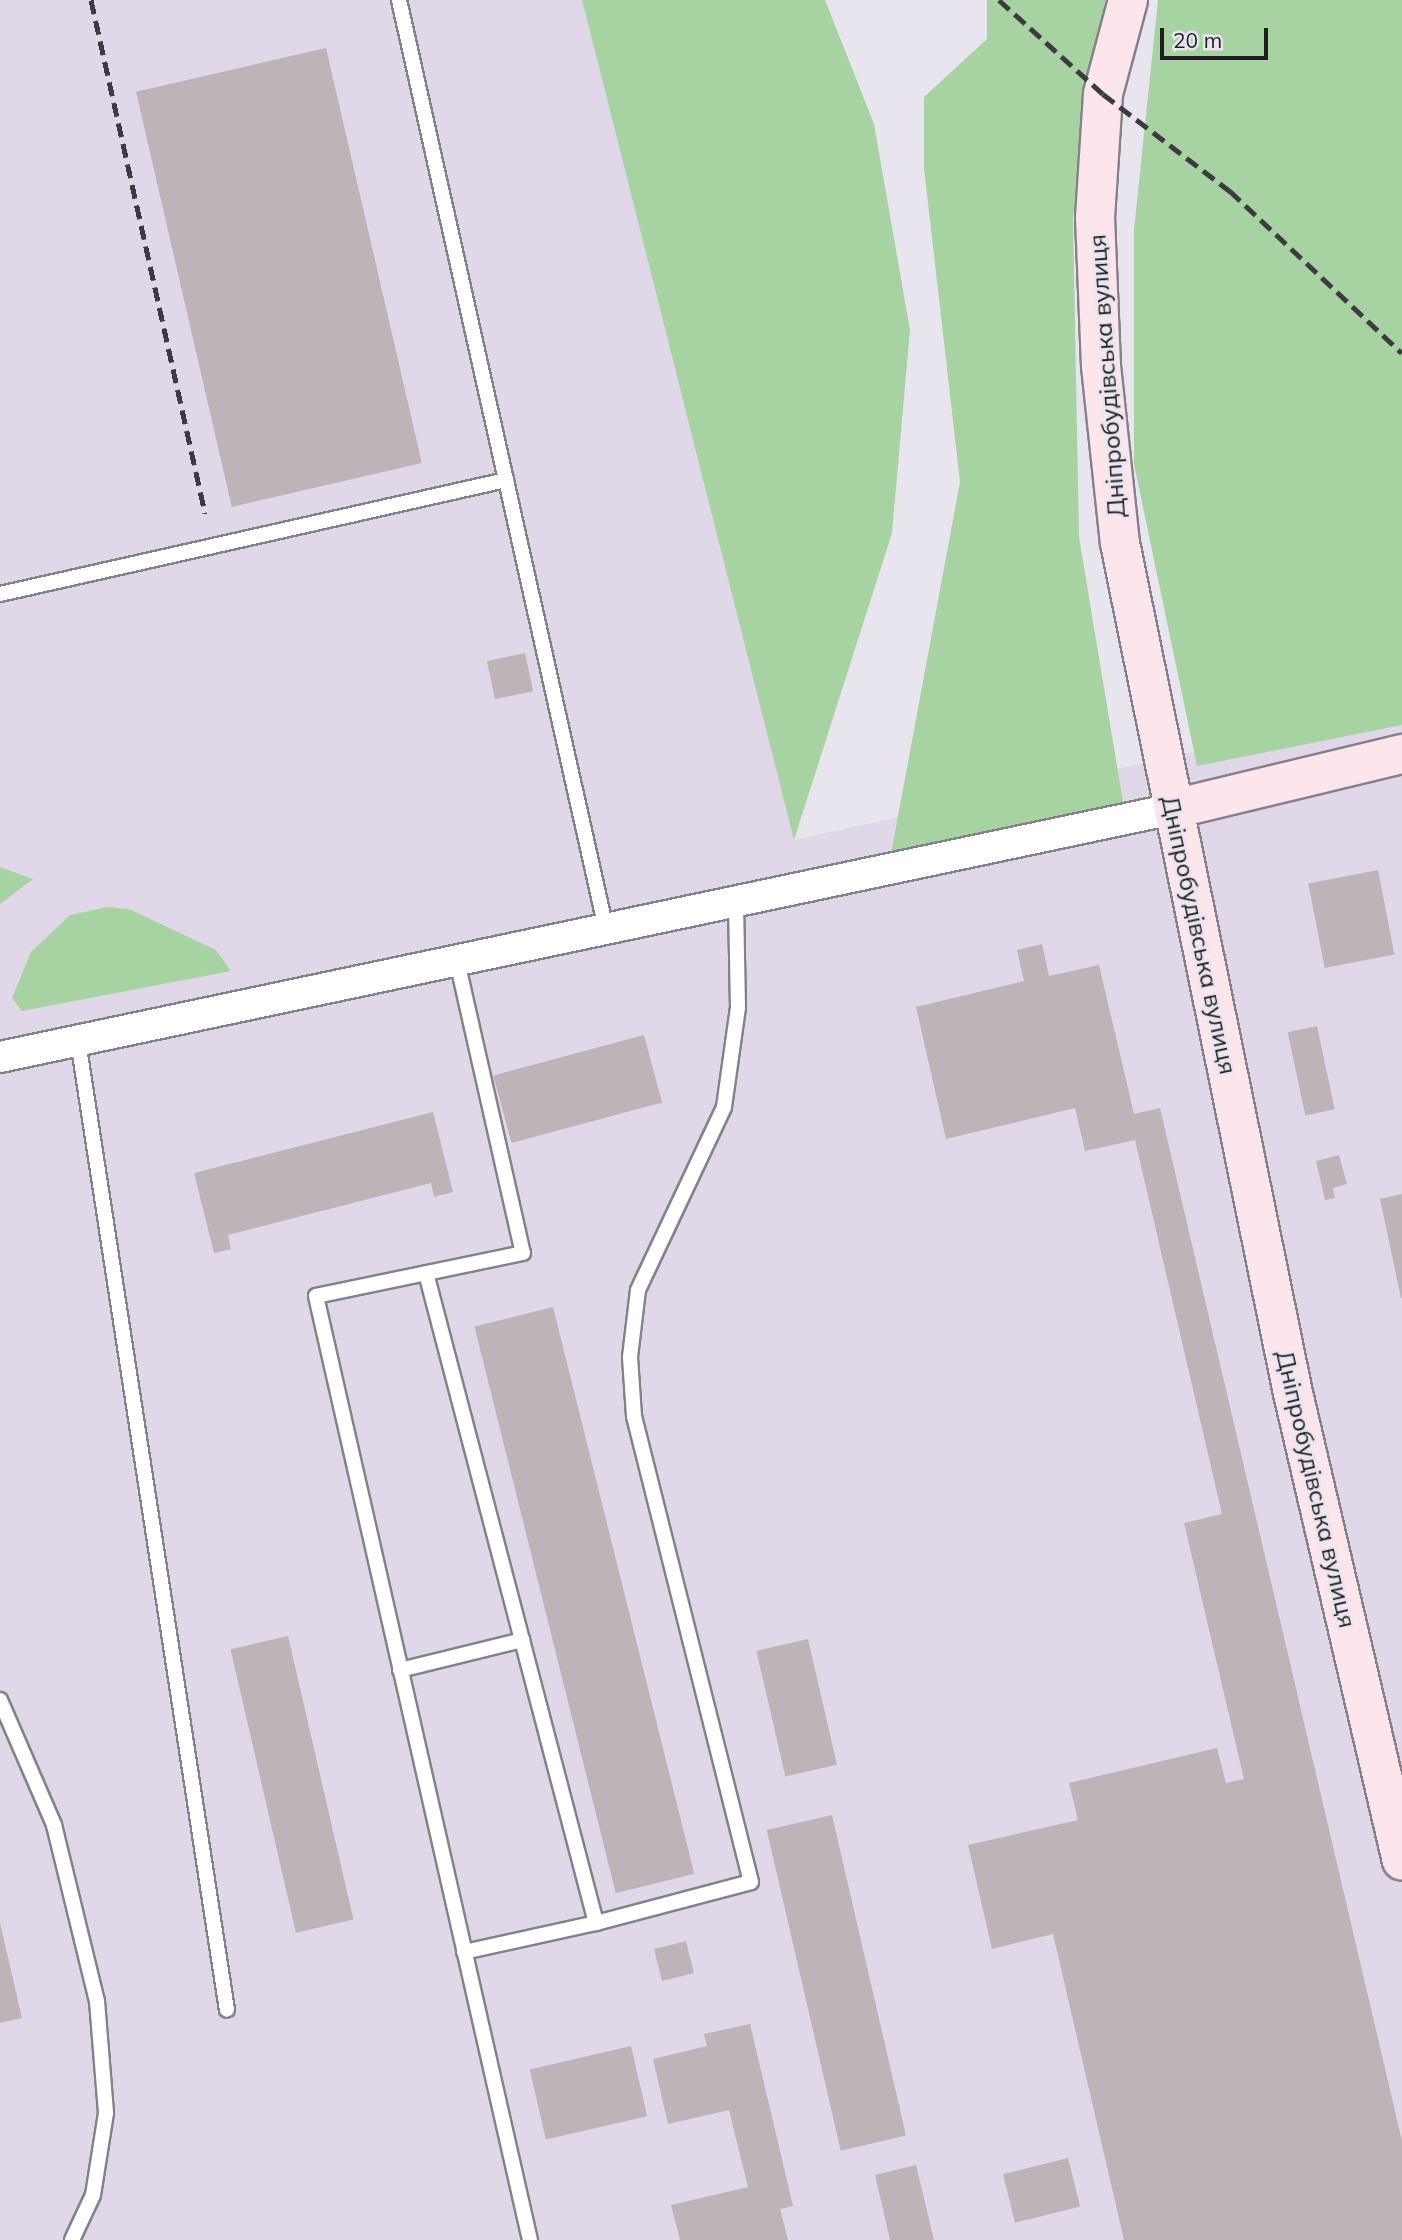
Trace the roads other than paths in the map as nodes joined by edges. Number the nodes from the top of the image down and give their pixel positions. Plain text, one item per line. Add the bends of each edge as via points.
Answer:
1 (399, 0) edge
2 (1128, 0) edge
3 (506, 480) junction
4 (0, 594) edge
5 (1402, 754) edge
6 (1173, 809) junction
7 (736, 902) junction
8 (607, 929) junction
9 (457, 961) junction
10 (78, 1041) junction
11 (0, 1057) edge
12 (426, 1273) junction
13 (522, 1640) junction
14 (400, 1670) junction
15 (0, 1700) edge
16 (2, 1720) edge
17 (1402, 1860) edge
18 (596, 1923) junction
19 (464, 1952) junction
20 (227, 2010) dead end
21 (72, 2240) edge
22 (530, 2240) edge

1 - 3 lane
2 - 6 street, Дніпробудівська вулиця via 1103,94 1096,217 1101,366 1120,543
3 - 4 lane
3 - 8 lane
5 - 6 street
6 - 7 street
6 - 17 street, Дніпробудівська вулиця via 1293,1393
7 - 8 street
7 - 18 lane via 738,1009 723,1107 638,1290 630,1357 634,1416 751,1882
8 - 9 street
9 - 10 street
9 - 12 lane via 523,1252
10 - 11 street
10 - 20 lane
12 - 13 lane
12 - 14 lane via 316,1296
13 - 14 lane
13 - 18 lane
14 - 19 lane
15 - 16 lane
16 - 21 lane via 54,1825 97,2001 106,2113 93,2195
18 - 19 lane
19 - 22 lane

